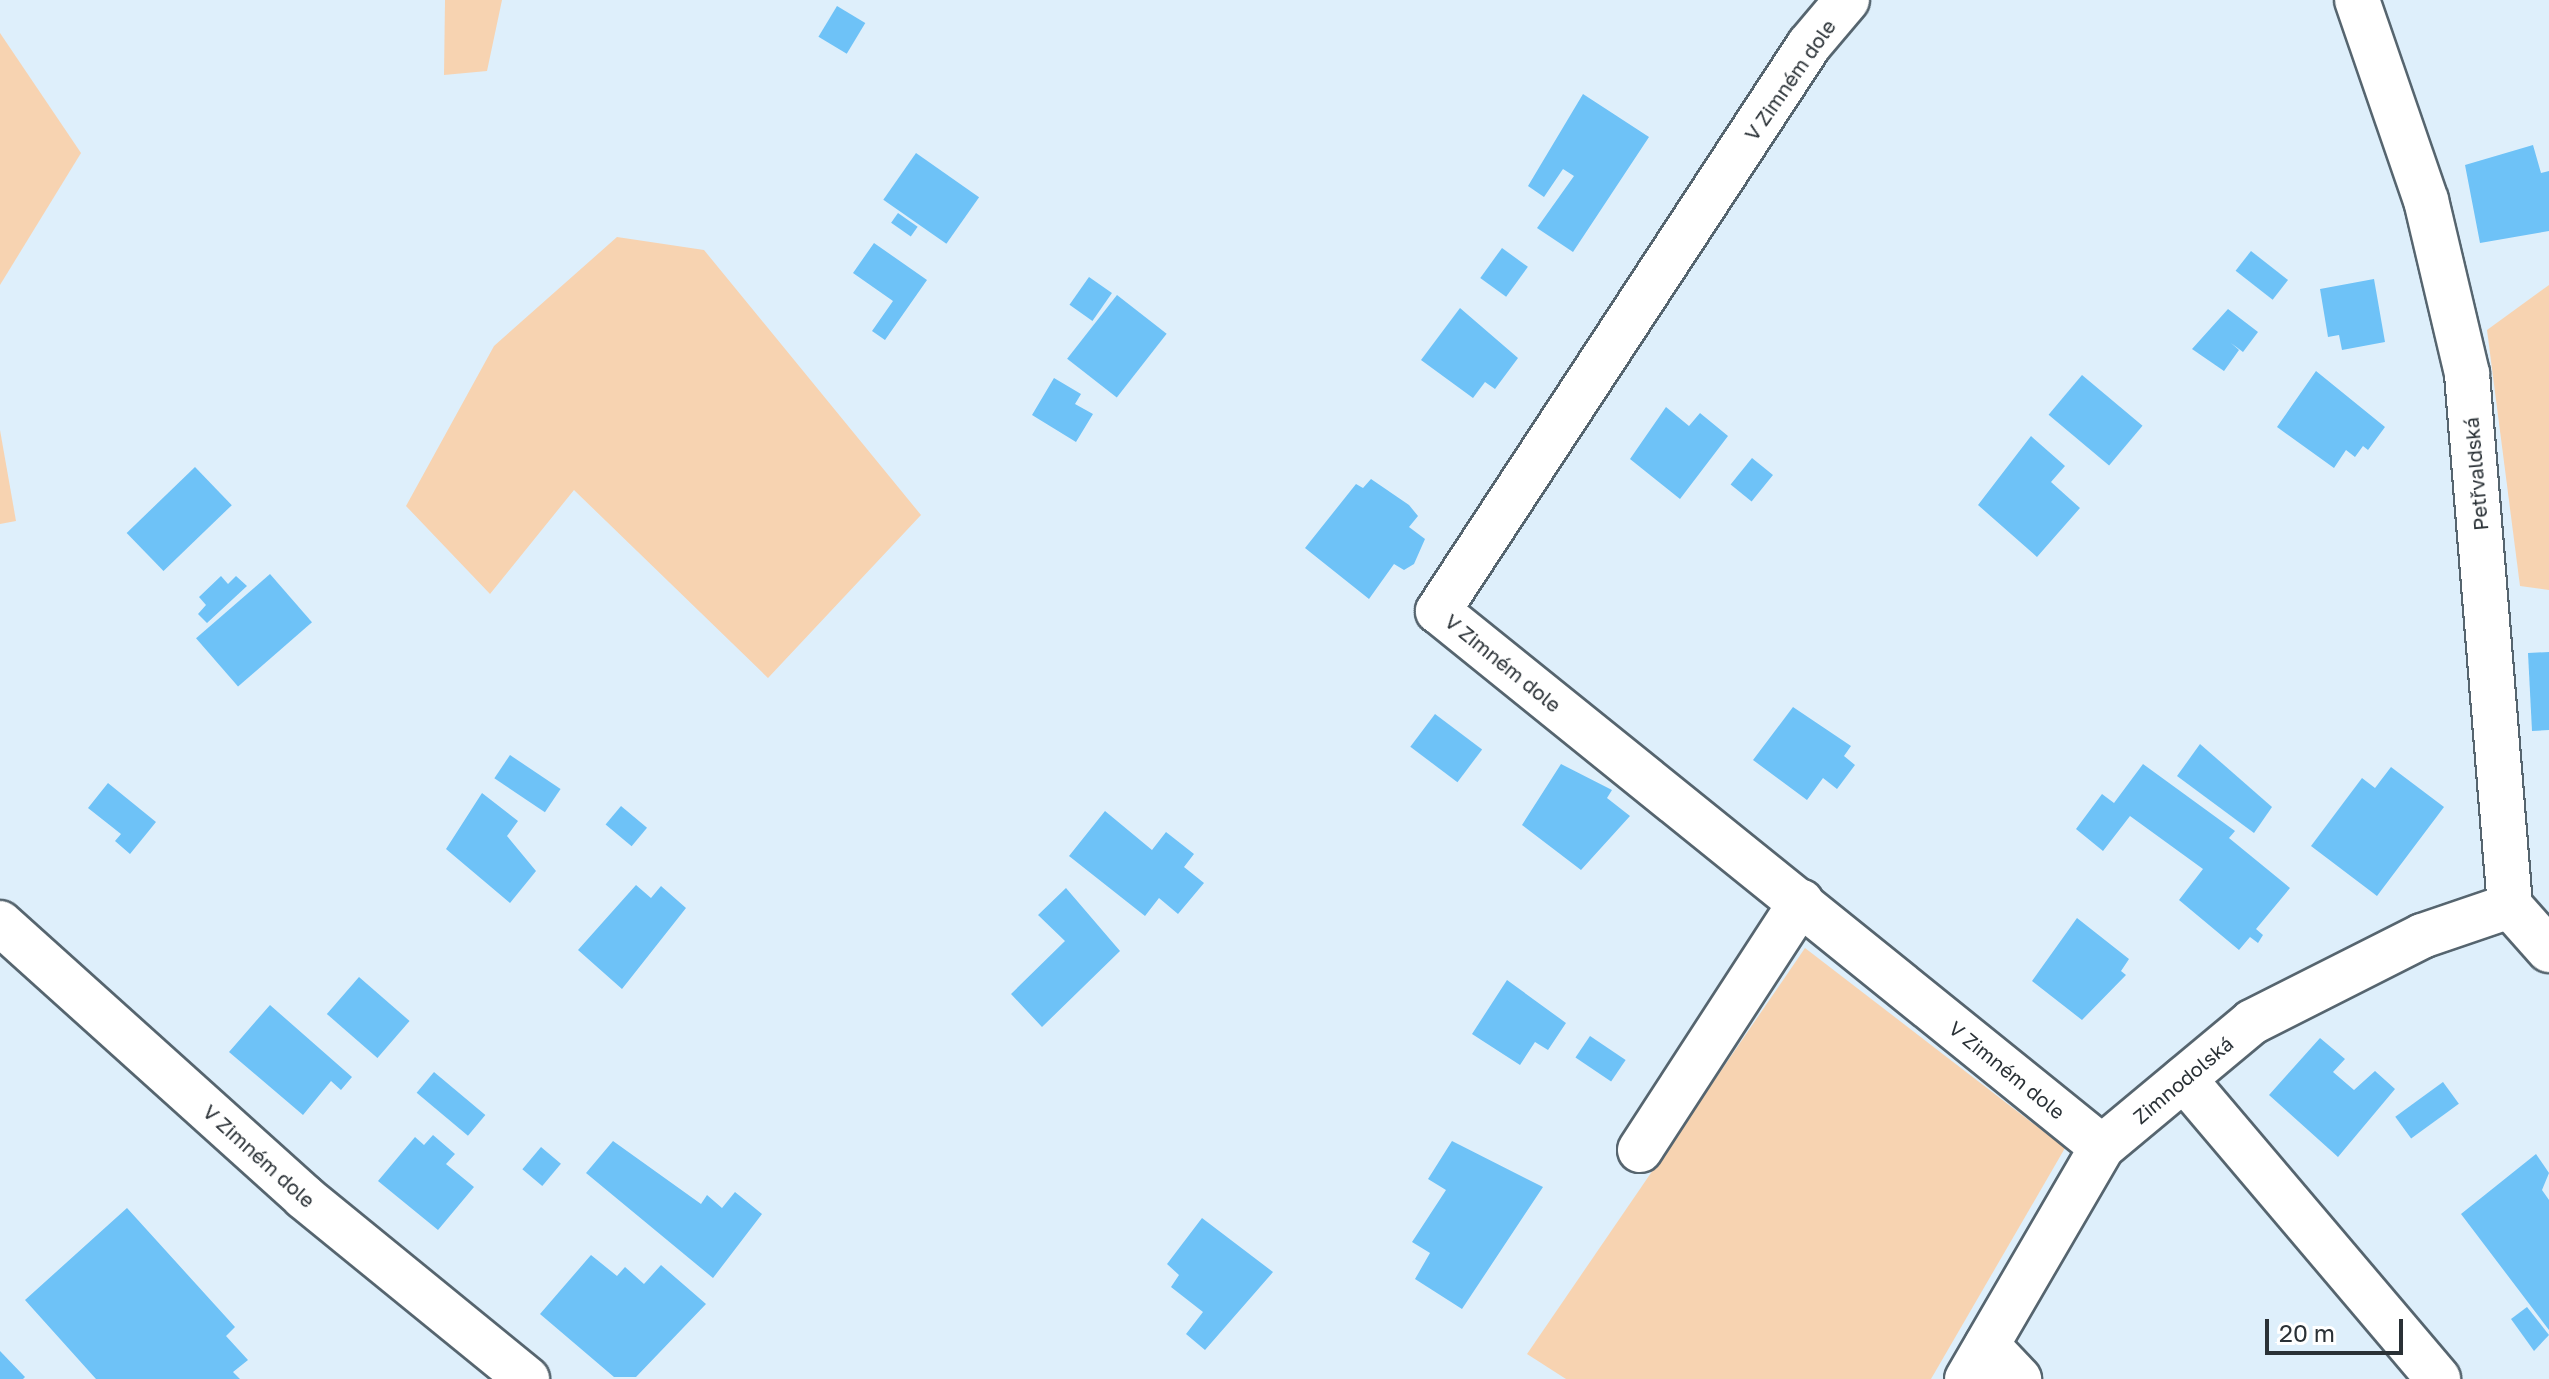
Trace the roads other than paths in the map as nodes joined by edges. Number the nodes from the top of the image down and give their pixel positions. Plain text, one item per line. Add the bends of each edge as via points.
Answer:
1 (1847, 0) edge
2 (2357, 0) edge
3 (1801, 902) junction
4 (2510, 906) junction
5 (0, 923) edge
6 (2549, 950) edge
7 (2184, 1079) junction
8 (2102, 1147) junction
9 (1640, 1150) dead end
10 (1977, 1362) edge
11 (527, 1379) edge
12 (2019, 1379) edge
13 (2438, 1379) edge

1 - 3 street, V Zimném dole via 1809,45 1438,611
2 - 4 street, Petřvaldská via 2426,200 2467,374
3 - 8 street, V Zimném dole
3 - 9 street
4 - 6 street
4 - 7 street, Zimnodolská via 2422,936 2252,1022
5 - 11 street, V Zimném dole via 304,1197
7 - 8 street, Zimnodolská
7 - 13 street
8 - 10 street, Zimnodolská
10 - 12 street

